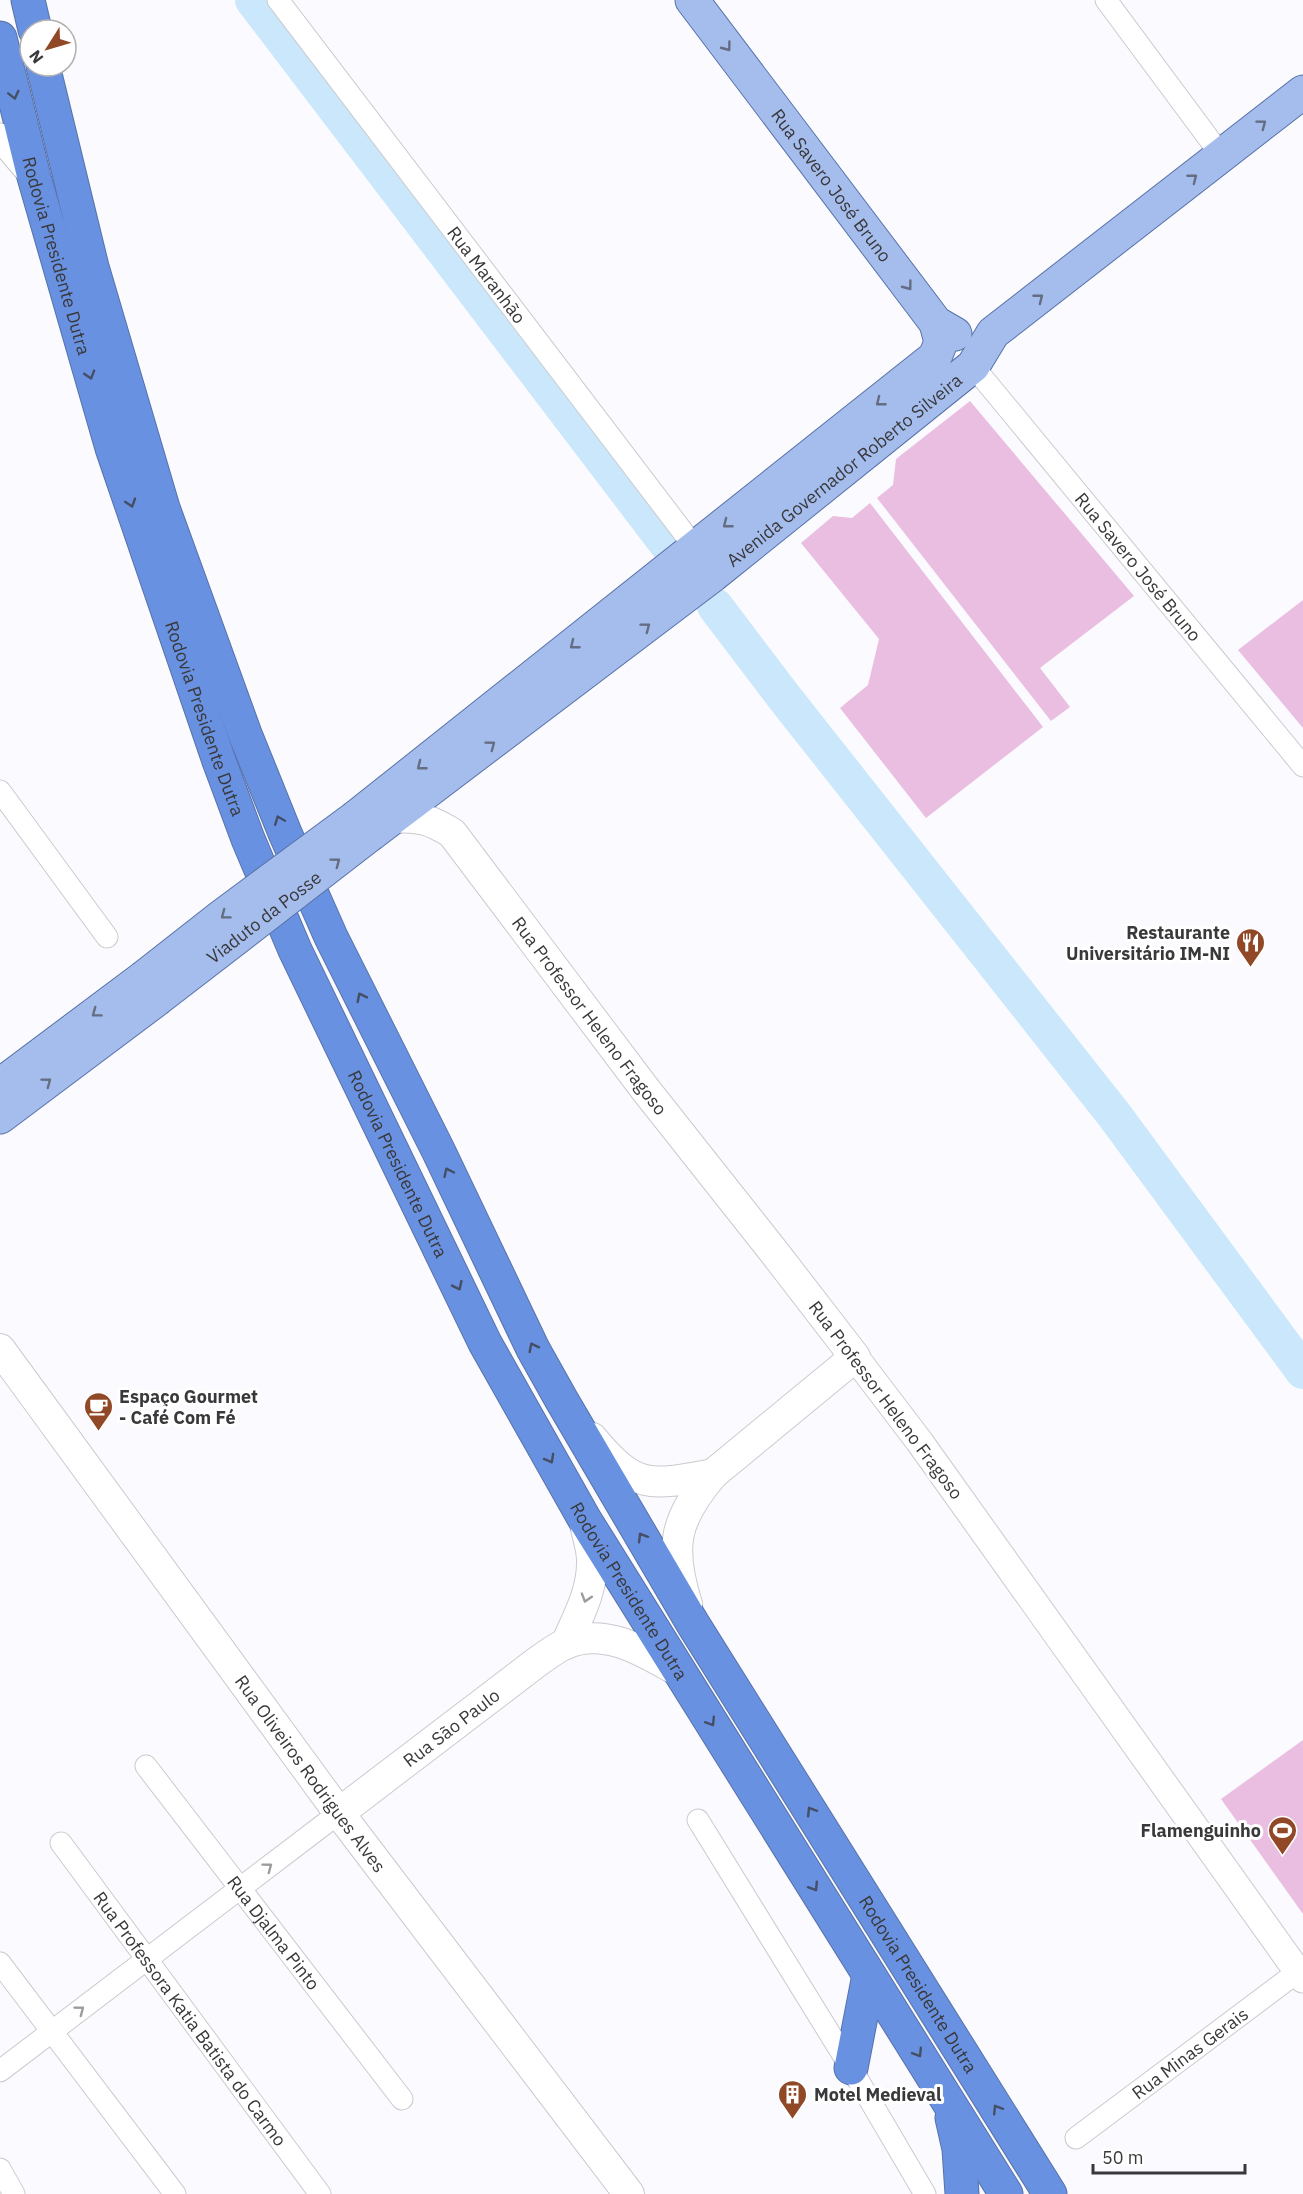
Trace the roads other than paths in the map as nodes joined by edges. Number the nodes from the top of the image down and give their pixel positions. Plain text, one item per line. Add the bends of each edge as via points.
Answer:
1 (28, 0) edge
2 (278, 0) edge
3 (692, 0) edge
4 (1106, 0) edge
5 (32, 18) edge
6 (0, 38) edge
7 (46, 78) edge
8 (1303, 92) edge
9 (0, 137) edge
10 (1221, 154) junction
11 (34, 177) junction
12 (936, 323) junction
13 (993, 333) junction
14 (973, 366) junction
15 (696, 549) junction
16 (1303, 766) edge
17 (444, 781) junction
18 (0, 791) edge
19 (374, 823) junction
20 (452, 833) junction
21 (107, 938) dead end
22 (149, 989) junction
23 (0, 1085) edge
24 (0, 1117) edge
25 (0, 1349) edge
26 (855, 1358) junction
27 (561, 1399) junction
28 (713, 1474) junction
29 (585, 1520) junction
30 (693, 1624) junction
31 (566, 1644) junction
32 (680, 1672) junction
33 (146, 1766) dead end
34 (339, 1813) junction
35 (698, 1820) dead end
36 (61, 1843) dead end
37 (240, 1888) junction
38 (147, 1960) junction
39 (0, 1964) edge
40 (1301, 1973) edge
41 (869, 1975) junction
42 (52, 2032) junction
43 (850, 2068) junction
44 (0, 2071) edge
45 (402, 2099) dead end
46 (949, 2102) junction
47 (1076, 2138) dead end
48 (175, 2194) edge
49 (320, 2194) edge
50 (629, 2194) edge
51 (925, 2194) edge
52 (962, 2194) edge
53 (1006, 2194) edge
54 (1050, 2194) edge

1 - 5 highway
2 - 15 street, Rua Maranhão
3 -> 12 main road, Rua Savero José Bruno
4 - 10 street
6 -> 11 highway, Rodovia Presidente Dutra
27 -> 7 highway, Rodovia Presidente Dutra via 332,937 245,734 157,487 92,267
10 -> 8 main road, Avenida Governador Roberto Silveira
9 - 11 street
13 -> 10 main road, Avenida Governador Roberto Silveira
11 -> 29 highway, Rodovia Presidente Dutra via 112,448 248,838 300,960 485,1343
12 - 13 main road, Rua Savero José Bruno via 962,336
12 -> 15 main road, Avenida Governador Roberto Silveira via 941,342 935,357
13 - 14 main road, Avenida Governador Roberto Silveira
14 - 16 street, Rua Savero José Bruno
17 -> 14 main road, Avenida Governador Roberto Silveira via 713,575
15 -> 19 main road, Avenida Governador Roberto Silveira
17 - 19 main road, Avenida Governador Roberto Silveira
17 - 20 main road, Rua Professor Heleno Fragoso
18 - 21 street
19 - 20 main road, Rua Professor Heleno Fragoso via 414,817
19 - 22 main road, Viaduto da Posse, bridge via 222,916
20 - 26 main road, Rua Professor Heleno Fragoso
22 -> 23 main road
24 -> 22 main road
25 - 34 main road, Rua Oliveiros Rodrigues Alves
26 - 28 main road
26 - 40 street, Rua Professor Heleno Fragoso via 919,1441
27 - 28 main road via 610,1460 636,1478 669,1482
30 -> 27 highway, Rodovia Presidente Dutra
28 - 30 main road via 685,1513 677,1539 679,1577
29 -> 31 main road via 591,1576 584,1604
29 - 32 highway, Rodovia Presidente Dutra
54 -> 30 highway, Rodovia Presidente Dutra
31 - 32 main road, Rua São Paulo via 595,1638 617,1641
31 - 34 main road, Rua São Paulo
32 -> 41 highway, Rodovia Presidente Dutra
33 - 37 street, Rua Djalma Pinto
37 -> 34 street
34 - 50 main road, Rua Oliveiros Rodrigues Alves
35 - 43 street
36 - 38 street, Rua Professora Katia Batista do Carmo
37 - 38 street
37 - 45 street, Rua Djalma Pinto
42 -> 38 street
38 - 49 street, Rua Professora Katia Batista do Carmo
39 - 42 street
40 - 47 street, Rua Minas Gerais
41 - 43 highway
41 -> 46 highway, Rodovia Presidente Dutra
42 - 44 street
42 - 48 street
43 - 51 street
46 - 52 highway via 959,2149
46 - 53 highway, Rodovia Presidente Dutra

